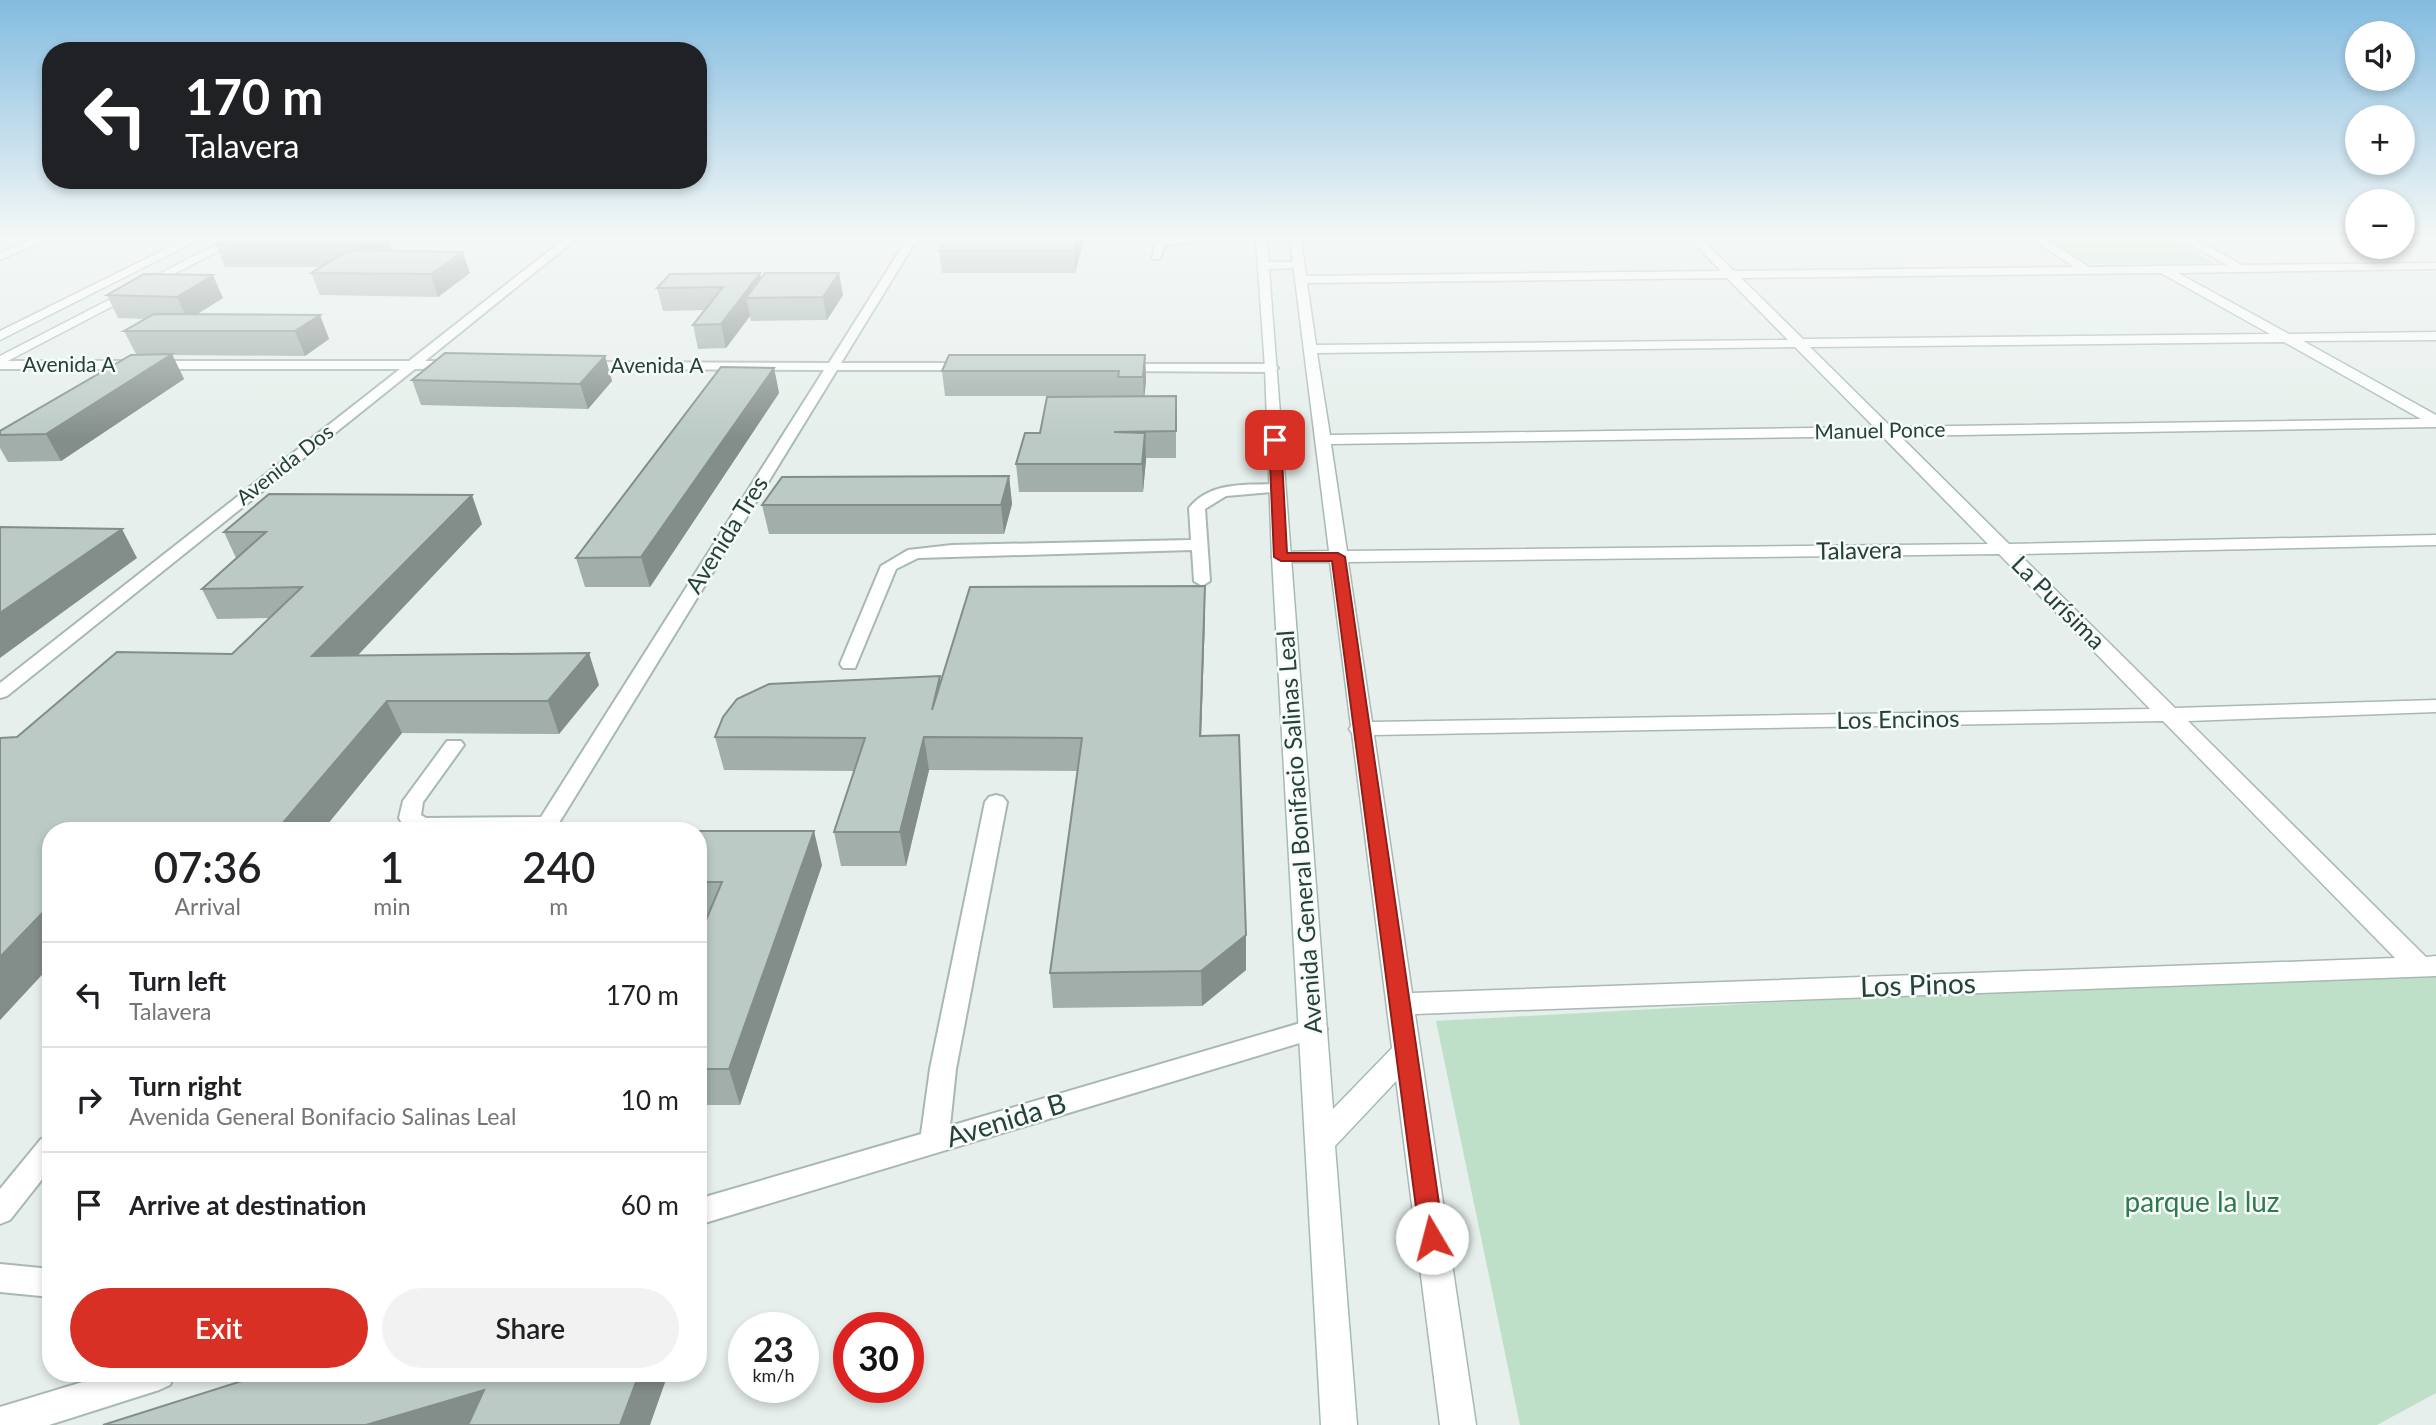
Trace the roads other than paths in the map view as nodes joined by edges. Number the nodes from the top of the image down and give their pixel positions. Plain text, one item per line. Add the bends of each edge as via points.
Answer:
1 (60, 306) edge
2 (108, 306) edge
3 (487, 306) edge
4 (870, 306) edge
5 (1266, 306) edge
6 (1305, 306) edge
7 (1760, 306) edge
8 (2227, 306) edge
9 (0, 336) edge
10 (2436, 336) edge
11 (2282, 337) junction
12 (1798, 343) junction
13 (1311, 349) junction
14 (0, 363) edge
15 (412, 365) junction
16 (465, 365) edge
17 (571, 365) edge
18 (831, 367) junction
19 (982, 368) edge
20 (1106, 368) edge
21 (1272, 368) junction
22 (2436, 422) edge
23 (1885, 431) junction
24 (1324, 440) junction
25 (1278, 488) junction
26 (2436, 540) edge
27 (1199, 545) junction
28 (2005, 549) junction
29 (1281, 557) junction
30 (1338, 557) junction
31 (1202, 581) dead end
32 (849, 664) dead end
33 (0, 692) edge
34 (2436, 706) edge
35 (2169, 715) junction
36 (1360, 729) junction
37 (454, 745) dead end
38 (996, 802) dead end
39 (417, 822) edge
40 (548, 822) edge
41 (2428, 966) edge
42 (1399, 1004) junction
43 (1314, 1029) junction
44 (1406, 1052) junction
45 (1322, 1140) junction
46 (934, 1142) junction
47 (42, 1158) edge
48 (707, 1209) edge
49 (0, 1211) edge
50 (0, 1278) edge
51 (42, 1282) edge
52 (127, 1382) edge
53 (0, 1424) edge
54 (1339, 1425) edge
55 (1458, 1425) edge

1 - 9 street
2 - 14 street
3 - 15 lane, Avenida Dos
4 - 18 lane, Avenida Tres
5 - 21 street, Avenida General Bonifacio Salinas Leal
6 - 13 street
7 - 12 street, La Purísima
8 - 11 street
10 - 11 street
11 - 12 street
11 - 22 street
12 - 13 street
12 - 23 street, La Purísima
13 - 24 street
14 - 15 lane, Avenida A
15 - 16 lane, Avenida A
15 - 33 lane, Avenida Dos
17 - 18 lane, Avenida A
18 - 19 lane, Avenida A
18 - 40 lane, Avenida Tres
20 - 21 lane
21 - 25 street, Avenida General Bonifacio Salinas Leal
22 - 23 street, Manuel Ponce
23 - 24 street, Manuel Ponce
23 - 28 street, La Purísima
24 - 30 street
25 - 27 lane via 1230,491 1204,499 1197,508
25 - 29 street, Avenida General Bonifacio Salinas Leal
26 - 28 street, Talavera
27 - 31 lane
27 - 32 lane via 915,553 889,566
28 - 30 street, Talavera
28 - 35 street, La Purísima
29 - 30 street, Talavera
29 - 43 street, Avenida General Bonifacio Salinas Leal
30 - 36 street
34 - 35 street, Los Encinos
35 - 36 street, Los Encinos
35 - 41 street, La Purísima
36 - 42 street
37 - 39 lane via 413,801 410,818
38 - 46 lane via 943,1069
41 - 42 street, Los Pinos
42 - 44 street
43 - 45 street, Avenida General Bonifacio Salinas Leal
43 - 46 lane, Avenida B
44 - 45 street
44 - 55 street
45 - 54 street, Avenida General Bonifacio Salinas Leal
46 - 48 lane, Avenida B
47 - 49 lane
50 - 51 lane
52 - 53 lane

